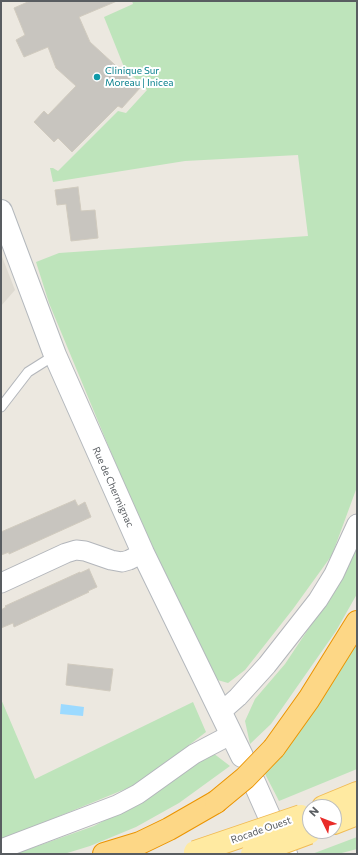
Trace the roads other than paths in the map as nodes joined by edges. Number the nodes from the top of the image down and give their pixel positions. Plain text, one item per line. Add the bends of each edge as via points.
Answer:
1 (1, 210) edge
2 (55, 355) junction
3 (1, 407) edge
4 (357, 524) edge
5 (143, 553) junction
6 (1, 583) edge
7 (357, 622) edge
8 (220, 712) junction
9 (232, 734) junction
10 (242, 756) dead end
11 (254, 782) dead end
12 (357, 792) edge
13 (341, 799) edge
14 (357, 814) edge
15 (342, 820) edge
16 (302, 825) edge
17 (302, 827) edge
18 (1, 849) edge
19 (192, 853) edge
20 (104, 854) edge
21 (252, 854) edge
22 (286, 854) edge

1 - 2 street, Rue de Chermignac
2 - 3 lane via 28,372
2 - 5 street, Rue de Chermignac
4 - 8 street via 334,574 318,600 267,666
5 - 6 street via 122,562 76,550
5 - 8 street, Rue de Chermignac
7 - 20 highway, bridge via 309,699 274,748 245,778 216,802 169,829
8 - 9 street, Rue de Chermignac
9 - 10 street, Rue de Chermignac
9 - 18 street via 194,754 138,794 118,805
11 - 22 street
12 - 13 main road
14 - 15 main road
16 - 19 main road, Rocade Ouest, bridge
17 - 21 main road, Rocade Ouest, bridge

